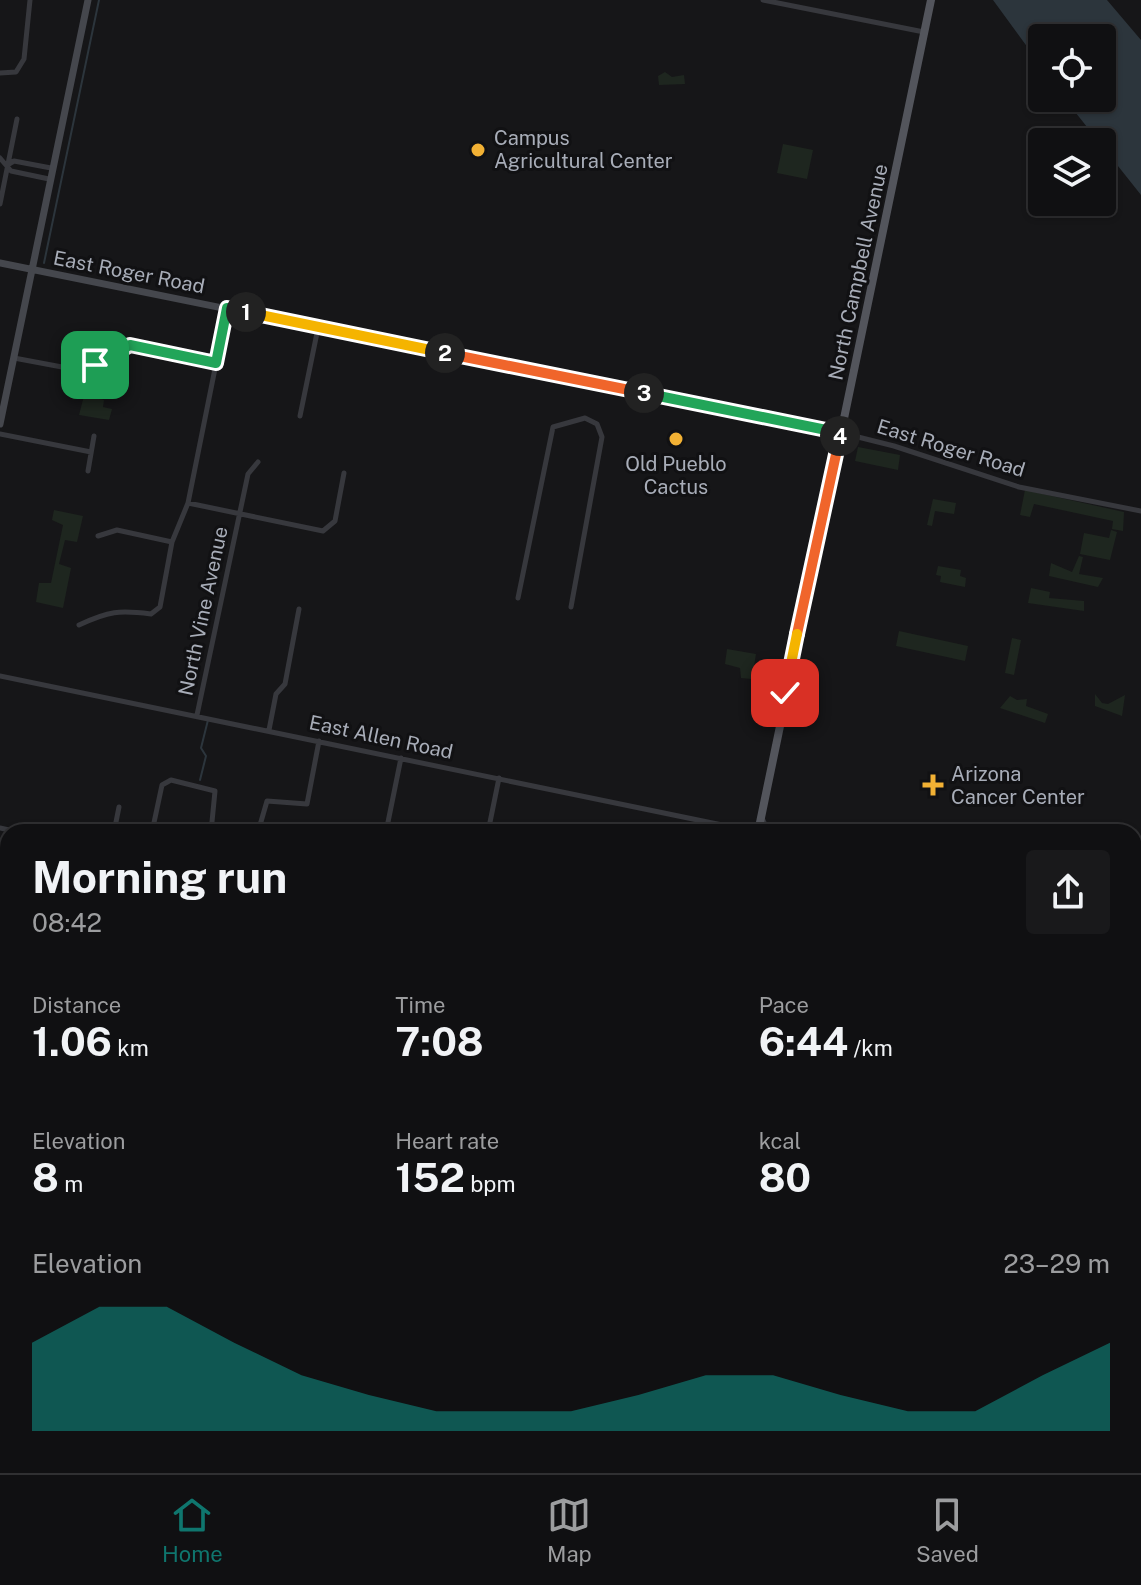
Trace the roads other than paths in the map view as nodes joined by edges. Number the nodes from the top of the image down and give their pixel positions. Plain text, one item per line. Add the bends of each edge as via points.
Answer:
1 (30, 0) edge
2 (88, 0) edge
3 (763, 0) edge
4 (931, 0) edge
5 (924, 32) junction
6 (0, 73) edge
7 (17, 119) dead end
8 (0, 158) edge
9 (8, 165) junction
10 (51, 168) junction
11 (49, 179) junction
12 (0, 204) edge
13 (0, 263) edge
14 (31, 270) junction
15 (227, 308) junction
16 (318, 327) junction
17 (14, 358) junction
18 (216, 363) junction
19 (300, 416) dead end
20 (0, 424) edge
21 (841, 433) junction
22 (0, 434) edge
23 (94, 436) dead end
24 (91, 452) junction
25 (258, 462) dead end
26 (88, 471) dead end
27 (344, 473) dead end
28 (188, 503) junction
29 (1141, 511) edge
30 (241, 514) junction
31 (98, 536) dead end
32 (172, 542) junction
33 (518, 598) dead end
34 (571, 607) dead end
35 (299, 609) dead end
36 (79, 625) dead end
37 (0, 676) edge
38 (197, 715) junction
39 (269, 730) junction
40 (320, 741) junction
41 (401, 758) junction
42 (499, 778) junction
43 (119, 807) dead end
44 (762, 812) junction
45 (116, 824) edge
46 (154, 824) edge
47 (212, 824) edge
48 (260, 824) edge
49 (388, 824) edge
50 (490, 824) edge
51 (719, 824) edge
52 (759, 824) edge
53 (764, 824) edge

1 - 6 street via 24,59 16,72
2 - 10 street
3 - 5 street
4 - 5 main road, North Campbell Avenue
5 - 21 main road, North Campbell Avenue
7 - 9 street
8 - 9 street
9 - 10 street via 14,161
9 - 11 street via 11,171
9 - 12 street
10 - 11 street
11 - 14 street
13 - 14 street, East Roger Road
14 - 15 street, East Roger Road
14 - 17 street
15 - 16 street, East Roger Road
15 - 18 street, North Vine Avenue
16 - 19 street
16 - 21 street, East Roger Road
17 - 18 street via 78,370 130,345
17 - 20 street via 7,371
18 - 28 street, North Vine Avenue
21 - 29 street, East Roger Road via 1019,487
21 - 44 main road, North Campbell Avenue
22 - 24 street
23 - 24 street
24 - 26 street
25 - 30 street, North Vine Avenue via 248,474
27 - 30 street via 335,521 323,531
28 - 30 street
28 - 32 street, North Vine Avenue
30 - 38 street, North Vine Avenue
31 - 32 street via 117,530
32 - 36 street, North Vine Avenue via 157,612 117,611
33 - 34 street via 553,427 585,418 597,424 602,437
35 - 39 street via 285,684 276,694
37 - 38 street, East Allen Road
38 - 39 street, East Allen Road
39 - 40 street, East Allen Road
40 - 41 street, East Allen Road
40 - 48 street via 307,804 265,802
41 - 42 street, East Allen Road
41 - 49 street
42 - 50 street
42 - 51 street, East Allen Road
43 - 45 street
44 - 52 main road, North Campbell Avenue
44 - 53 street
46 - 47 street via 162,785 171,780 215,791

